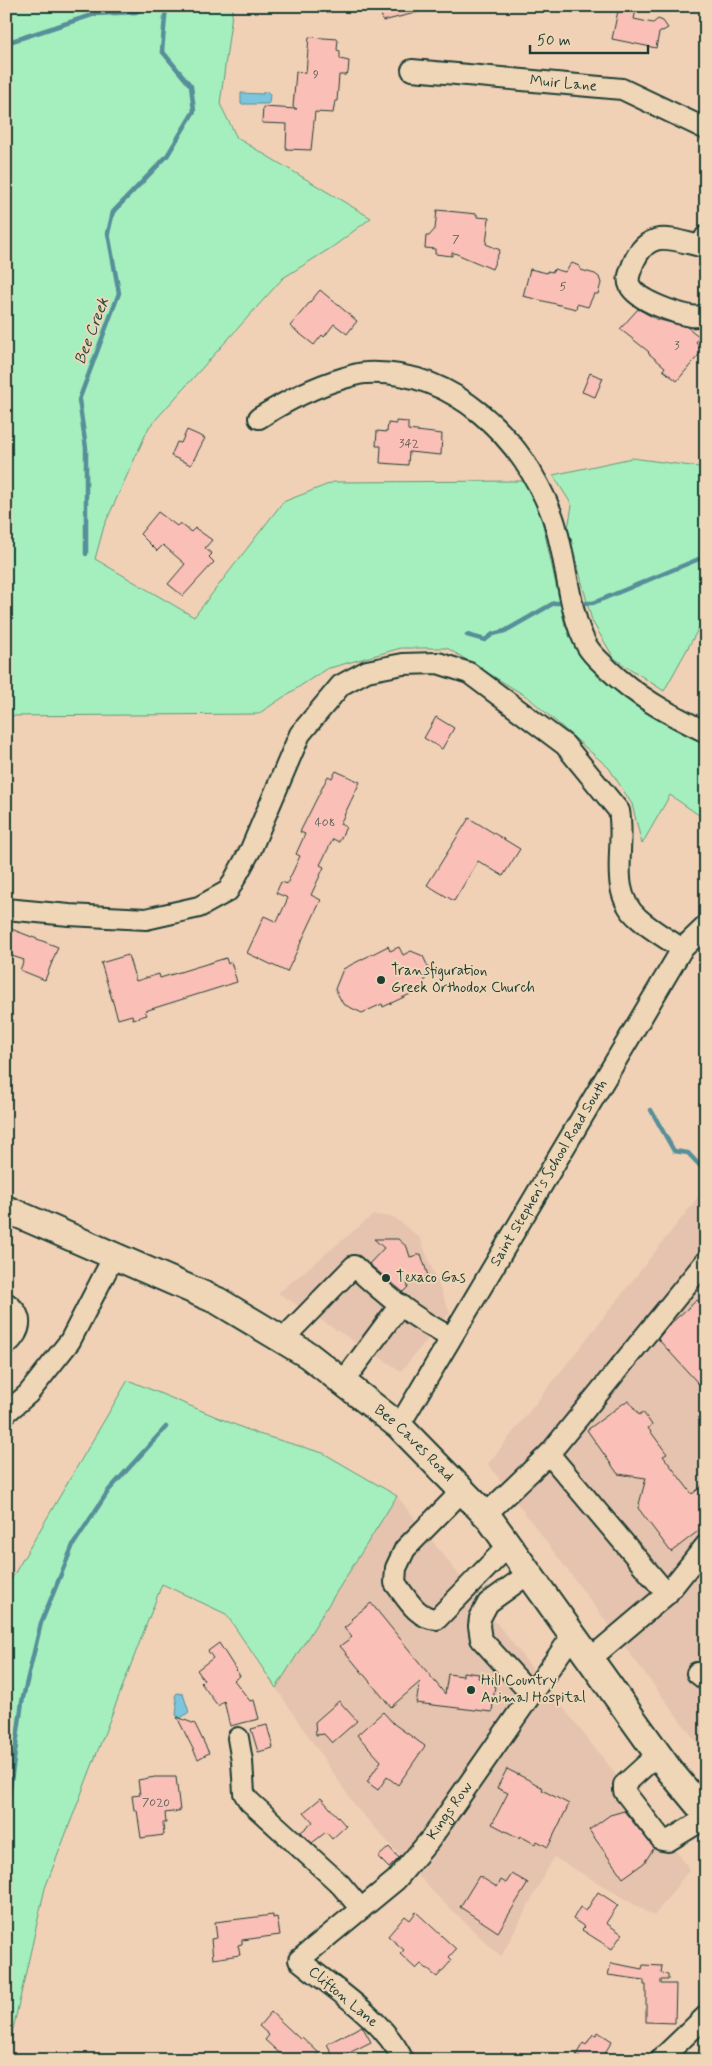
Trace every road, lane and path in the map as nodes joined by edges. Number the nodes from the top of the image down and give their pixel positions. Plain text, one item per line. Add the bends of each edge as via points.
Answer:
1 (412, 70) dead end
2 (706, 128) edge
3 (704, 244) edge
4 (706, 315) edge
5 (258, 418) dead end
6 (706, 732) edge
7 (6, 908) edge
8 (706, 926) edge
9 (682, 949) junction
10 (6, 1209) edge
11 (114, 1256) junction
12 (706, 1261) edge
13 (6, 1303) edge
14 (400, 1306) junction
15 (452, 1338) junction
16 (282, 1340) junction
17 (6, 1345) edge
18 (343, 1382) junction
19 (6, 1413) edge
20 (399, 1426) junction
21 (549, 1454) junction
22 (462, 1491) junction
23 (485, 1515) junction
24 (706, 1544) edge
25 (508, 1546) junction
26 (528, 1574) junction
27 (667, 1594) junction
28 (572, 1636) junction
29 (589, 1660) junction
30 (531, 1694) junction
31 (238, 1738) dead end
32 (658, 1754) junction
33 (706, 1816) edge
34 (361, 1909) junction
35 (299, 1960) joint
36 (706, 2016) edge
37 (402, 2060) edge
38 (660, 2060) edge

1 - 2 street, Muir Lane via 622,89
3 - 4 street via 654,239 645,244 637,255 628,278 637,294 661,307 693,317
5 - 6 street via 309,389 364,373 407,376 444,390 472,406 508,439 540,486 552,516 576,613 588,647 638,695 664,712
7 - 9 street via 146,919 199,907 221,895 228,891 251,849 300,734 341,684 367,670 438,663 469,673 565,745 619,811 620,880 628,906 637,917
8 - 9 street, Saint Stephen's School Road South
9 - 15 street, Saint Stephen's School Road South
10 - 11 main road, Bee Caves Road
11 - 16 main road, Bee Caves Road via 218,1301
11 - 19 street via 70,1341 28,1394
12 - 21 street
13 - 17 street via 17,1314 19,1330
14 - 15 street
14 - 16 street via 354,1266
14 - 18 street
15 - 20 street, Saint Stephen's School Road South
16 - 18 main road, Bee Caves Road
18 - 20 main road, Bee Caves Road
20 - 22 main road, Bee Caves Road
21 - 23 street
21 - 27 street
22 - 23 main road, Bee Caves Road
22 - 25 street via 405,1549 396,1568 395,1583 420,1615 436,1619
23 - 25 main road, Bee Caves Road
24 - 27 street
25 - 26 main road, Bee Caves Road
26 - 28 main road, Bee Caves Road
26 - 30 street via 488,1603 479,1626 481,1639
27 - 29 street
28 - 29 main road, Bee Caves Road
28 - 30 street, Kings Row
29 - 32 main road, Bee Caves Road
30 - 34 street, Kings Row via 429,1841 396,1880
31 - 34 street via 244,1793 249,1802 340,1884
32 - 33 main road, Bee Caves Road
32 - 33 street via 624,1785 624,1791 662,1840 668,1841
34 - 35 street, Kings Row
35 - 37 street, Clifton Lane via 376,2022
36 - 38 street

